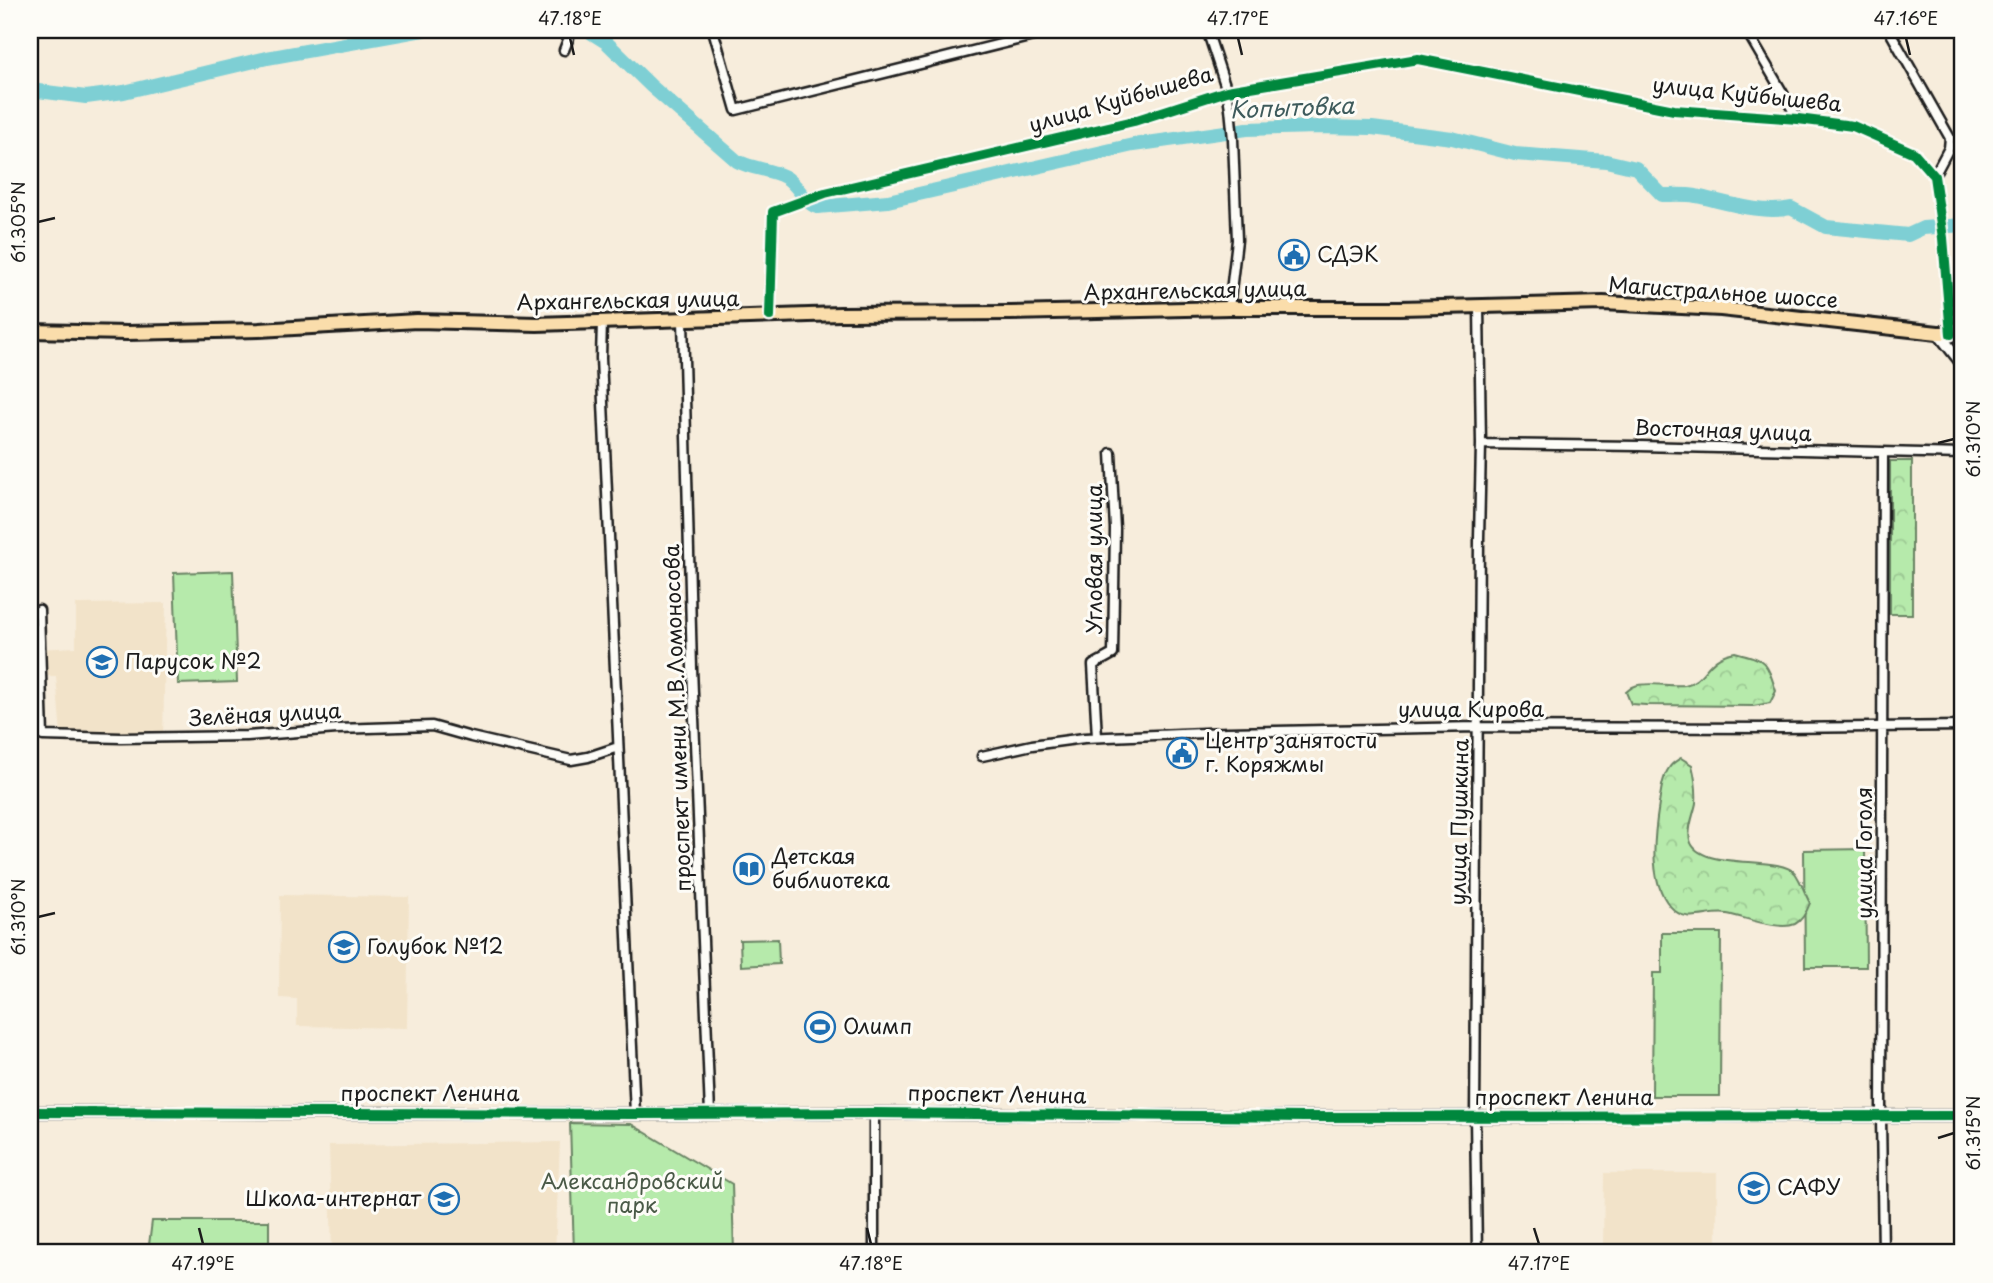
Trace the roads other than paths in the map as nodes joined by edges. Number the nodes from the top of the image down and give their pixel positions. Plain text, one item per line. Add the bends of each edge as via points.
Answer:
1 (713, 30) edge
2 (1057, 30) edge
3 (1207, 30) edge
4 (1746, 30) edge
5 (1889, 30) edge
6 (570, 33) edge
7 (564, 50) dead end
8 (1227, 90) junction
9 (1798, 119) junction
10 (1934, 176) junction
11 (1479, 307) junction
12 (1229, 308) junction
13 (770, 316) junction
14 (683, 320) junction
15 (602, 322) junction
16 (30, 331) edge
17 (1950, 333) edge
18 (1963, 365) edge
19 (1481, 444) junction
20 (1111, 453) dead end
21 (1883, 453) junction
22 (1963, 454) edge
23 (30, 615) edge
24 (1883, 726) junction
25 (1963, 726) edge
26 (1478, 727) junction
27 (1097, 737) junction
28 (618, 747) junction
29 (982, 756) dead end
30 (30, 1112) edge
31 (874, 1113) junction
32 (635, 1114) junction
33 (710, 1114) junction
34 (1475, 1116) junction
35 (1963, 1116) edge
36 (1881, 1117) junction
37 (874, 1253) edge
38 (1478, 1253) edge
39 (1883, 1253) edge

1 - 2 street via 736,110
3 - 8 street
4 - 9 street
5 - 10 street via 1950,138
6 - 7 street
8 - 9 street, улица Куйбышева via 1418,59 1674,110
8 - 12 street via 1237,240
8 - 13 street, улица Куйбышева via 1134,121 825,193 774,212
9 - 10 street, улица Куйбышева via 1853,126 1914,152
10 - 17 street
11 - 12 main road, Архангельская улица
11 - 17 main road, Магистральное шоссе via 1647,304
11 - 19 street, улица Пушкина
12 - 13 main road, Архангельская улица
13 - 14 main road, Архангельская улица
14 - 15 main road, Архангельская улица
14 - 33 street, проспект имени М.В.Ломоносова
15 - 16 main road, Архангельская улица via 417,321 259,330
15 - 28 street
17 - 18 street
19 - 21 street, Восточная улица
19 - 26 street, улица Пушкина
20 - 27 street, Угловая улица via 1113,654 1093,665
21 - 22 street, Восточная улица
21 - 24 street, улица Гоголя
23 - 28 street, Зелёная улица via 39,610 43,736 247,736 432,726 571,760
24 - 25 street, улица Кирова
24 - 26 street, улица Кирова
24 - 36 street, улица Гоголя
26 - 27 street, улица Кирова
26 - 34 street, улица Пушкина
27 - 29 street, улица Кирова
28 - 32 street
30 - 32 street, проспект Ленина
31 - 33 street, проспект Ленина
31 - 34 street, проспект Ленина
31 - 37 street
32 - 33 street, проспект Ленина
34 - 36 street, проспект Ленина
34 - 38 street, улица Пушкина
35 - 36 street, проспект Ленина
36 - 39 street, улица Гоголя

